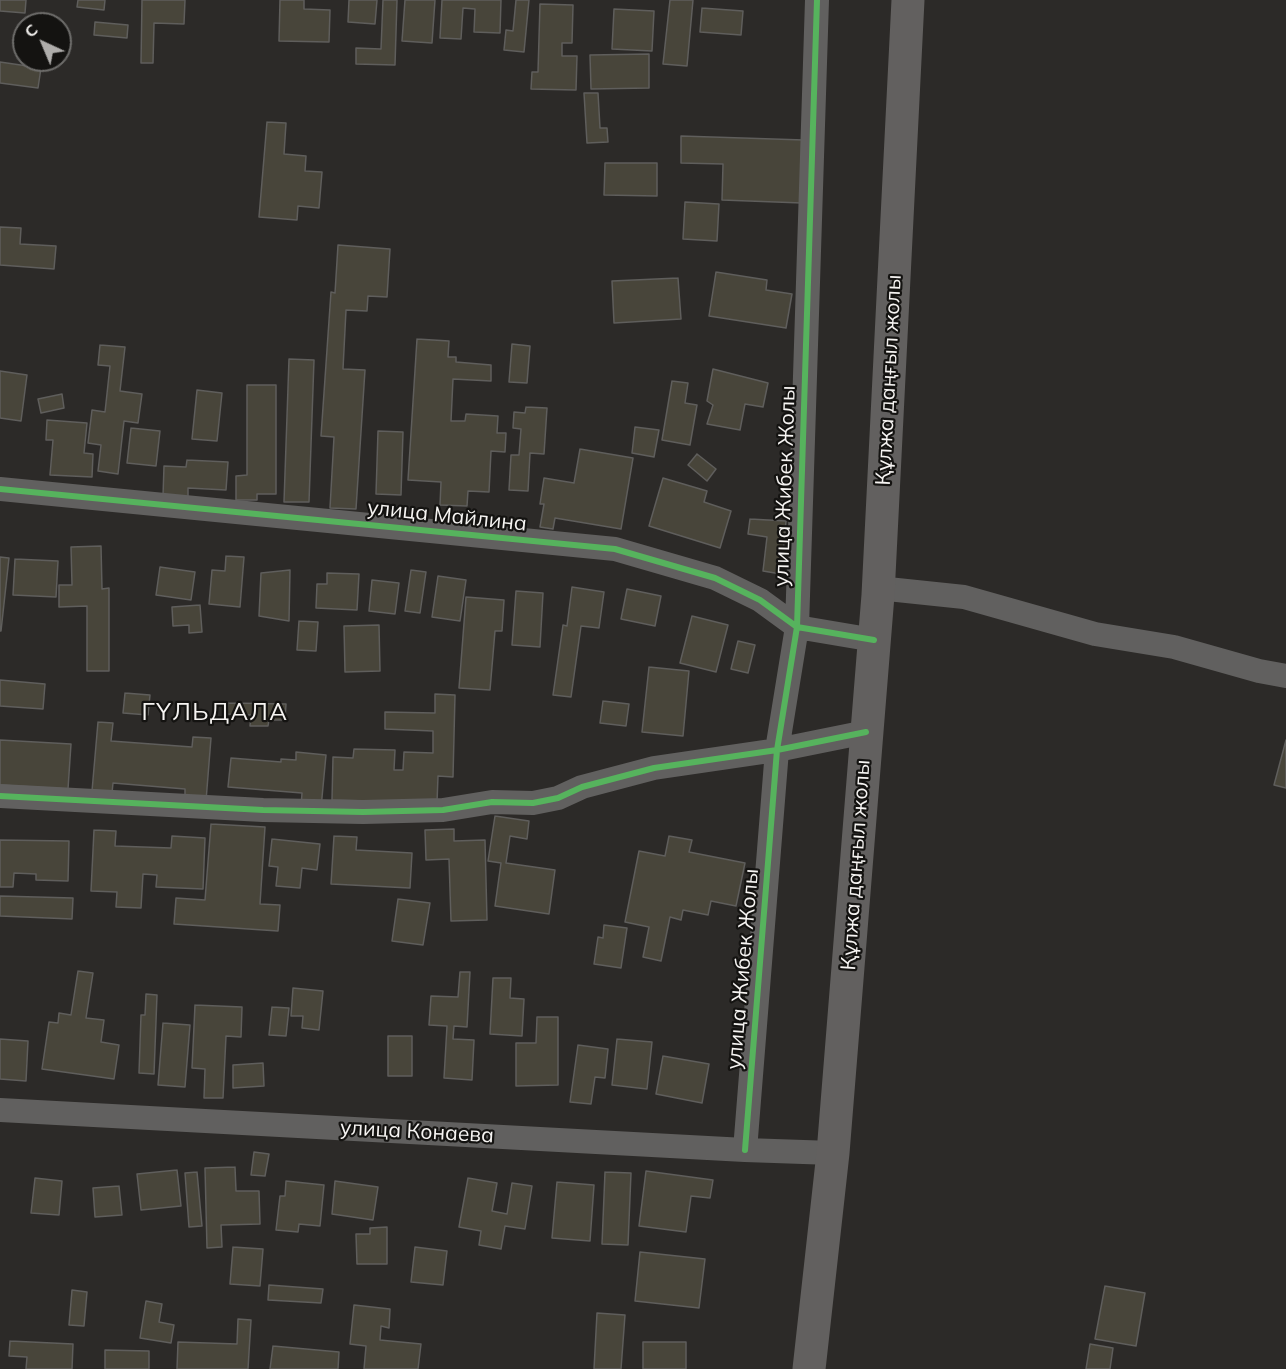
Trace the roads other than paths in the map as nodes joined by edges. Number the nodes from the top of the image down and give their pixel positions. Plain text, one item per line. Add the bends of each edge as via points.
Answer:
1 (817, 0) edge
2 (908, 0) edge
3 (0, 489) edge
4 (878, 588) junction
5 (796, 627) junction
6 (874, 640) junction
7 (1286, 676) edge
8 (866, 732) junction
9 (777, 750) junction
10 (0, 796) edge
11 (0, 1110) edge
12 (745, 1150) junction
13 (833, 1153) junction
14 (808, 1369) edge

1 - 5 street, улица Жибек Жолы
2 - 4 main road, Құлжа даңғыл жолы
3 - 5 street, улица Майлина via 615,549 715,578 759,600
4 - 6 main road, Құлжа даңғыл жолы
4 - 7 street via 964,597 1095,634 1174,647
5 - 6 street, улица Майлина
5 - 9 street, улица Жибек Жолы
6 - 8 main road, Құлжа даңғыл жолы
8 - 9 street
8 - 13 main road, Құлжа даңғыл жолы
9 - 10 street via 654,768 533,803 492,802 443,810 263,810
9 - 12 street, улица Жибек Жолы
11 - 12 street, улица Конаева
12 - 13 street, улица Конаева
13 - 14 main road, Құлжа даңғыл жолы

